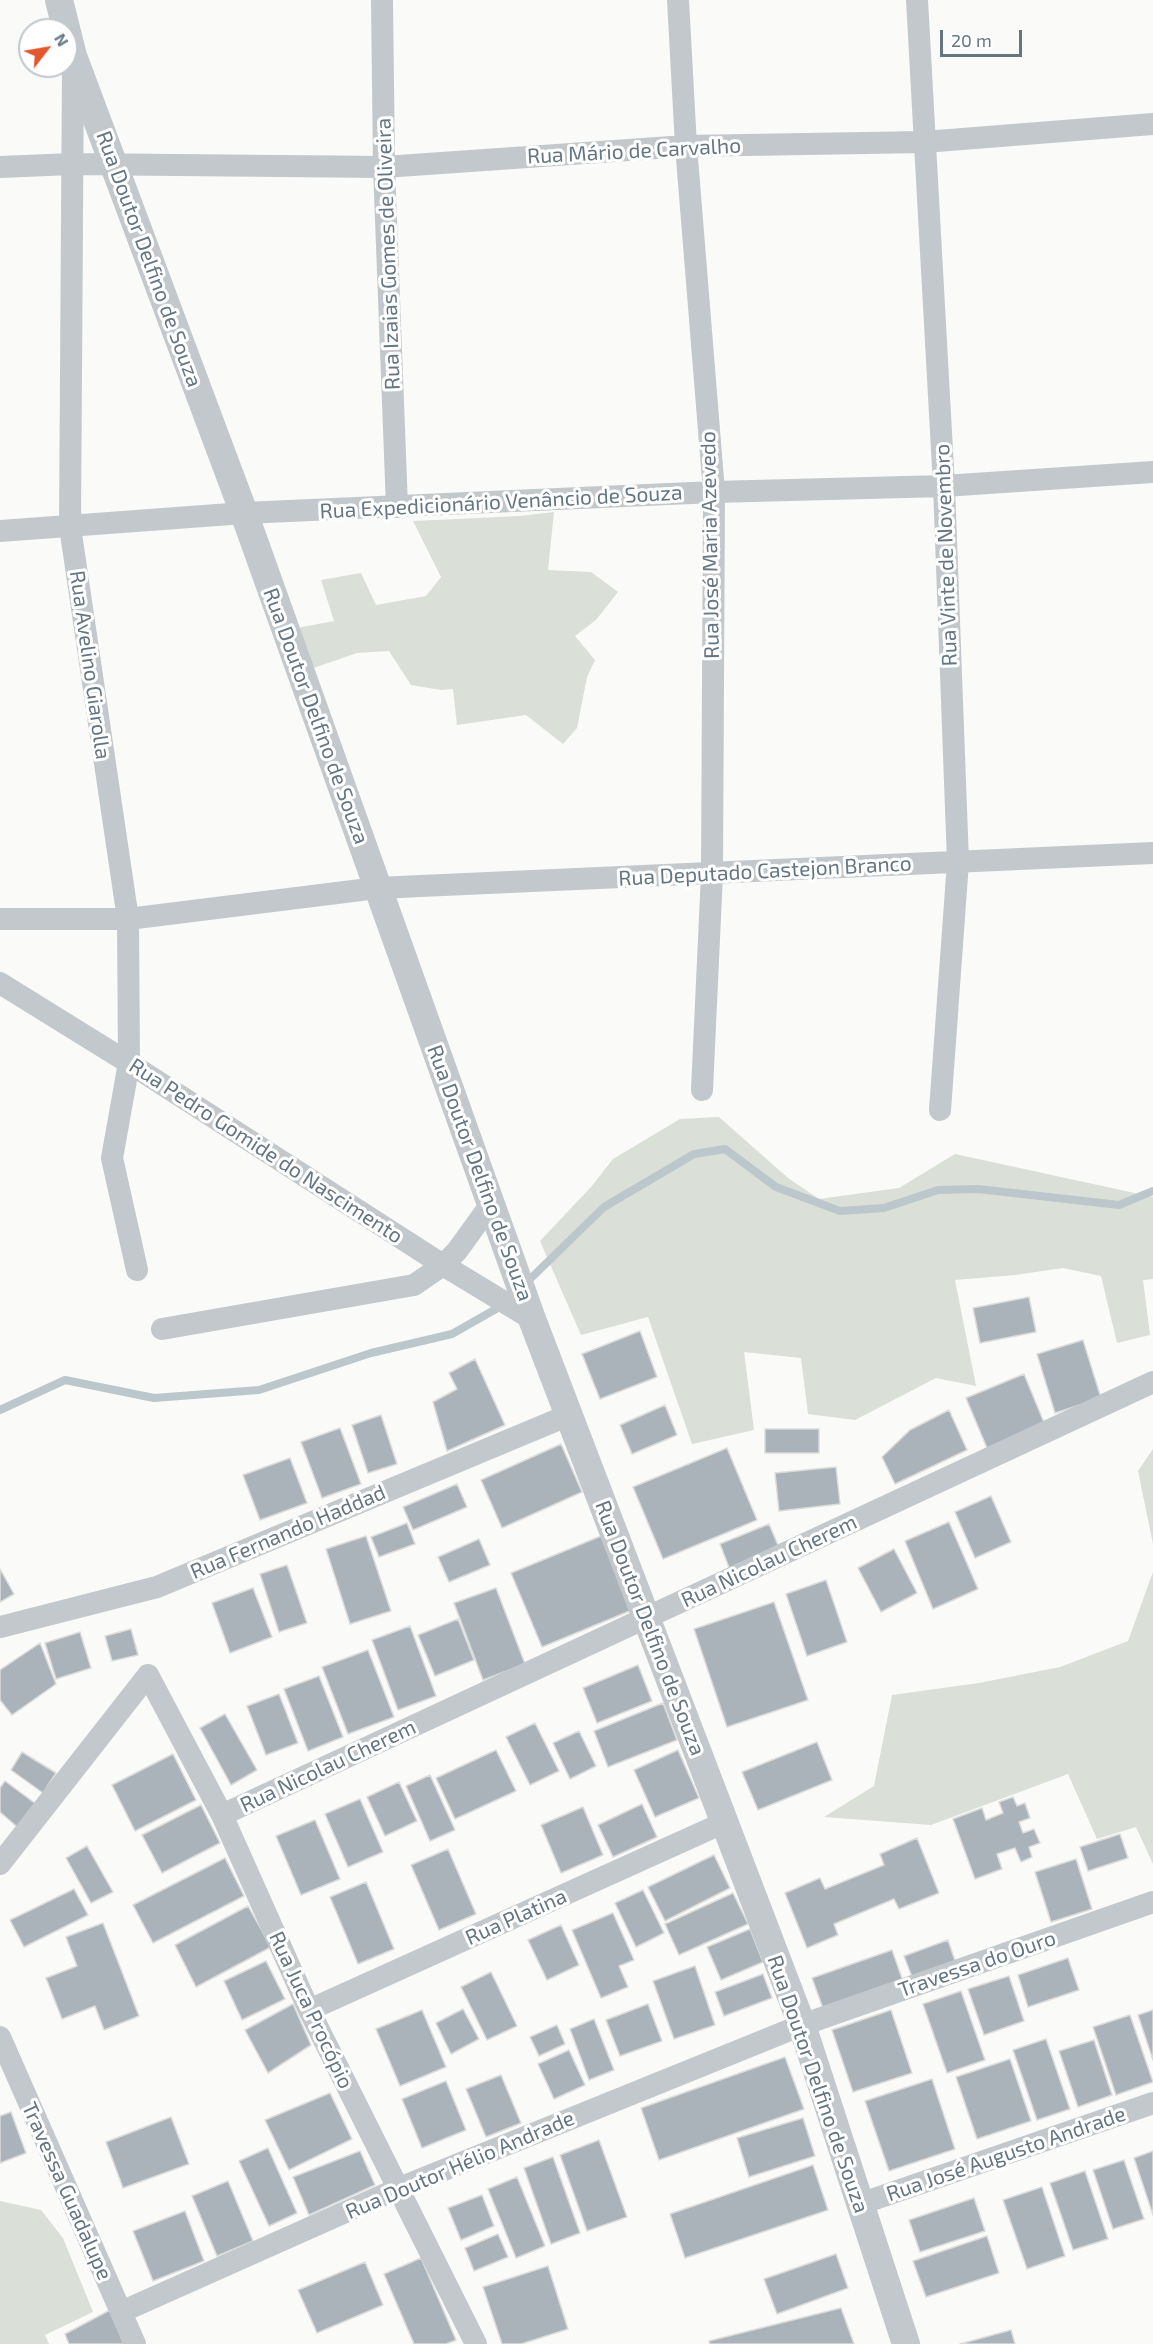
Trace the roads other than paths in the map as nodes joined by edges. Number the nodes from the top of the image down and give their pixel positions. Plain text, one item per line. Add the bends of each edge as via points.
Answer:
1 (59, 0) edge
2 (382, 0) edge
3 (678, 0) edge
4 (917, 0) edge
5 (64, 18) edge
6 (78, 69) edge
7 (73, 78) edge
8 (1153, 124) edge
9 (924, 142) junction
10 (686, 146) junction
11 (72, 164) junction
12 (115, 165) junction
13 (0, 167) edge
14 (384, 167) junction
15 (1153, 472) edge
16 (944, 486) junction
17 (714, 492) junction
18 (397, 507) junction
19 (244, 513) junction
20 (70, 527) junction
21 (0, 531) edge
22 (1153, 853) edge
23 (958, 862) junction
24 (712, 873) junction
25 (377, 888) junction
26 (0, 919) edge
27 (128, 919) junction
28 (0, 983) edge
29 (129, 1063) junction
30 (702, 1090) dead end
31 (940, 1110) dead end
32 (491, 1204) junction
33 (442, 1265) junction
34 (136, 1270) dead end
35 (532, 1319) junction
36 (162, 1329) dead end
37 (1153, 1382) edge
38 (569, 1415) junction
39 (647, 1618) junction
40 (0, 1627) edge
41 (222, 1815) junction
42 (723, 1823) junction
43 (0, 1864) edge
44 (1153, 1902) edge
45 (309, 2010) junction
46 (802, 2025) junction
47 (0, 2037) edge
48 (1153, 2103) edge
49 (397, 2188) junction
50 (860, 2204) junction
51 (121, 2312) junction
52 (135, 2344) edge
53 (476, 2344) edge
54 (906, 2344) edge

1 - 5 street, Rua Doutor Delfino de Souza
2 - 14 street, Rua Izaias Gomes de Oliveira
3 - 10 street, Rua José Maria Azevedo
4 - 9 street, Rua Vinte de Novembro
6 - 12 street, Rua Doutor Delfino de Souza
7 - 11 street, Rua Avelino Giarolla
8 - 9 street, Rua Mário de Carvalho
9 - 10 street, Rua Mário de Carvalho
9 - 16 street, Rua Vinte de Novembro
10 - 14 street, Rua Mário de Carvalho
10 - 17 street, Rua José Maria Azevedo
11 - 12 street, Rua Mário de Carvalho
11 - 13 street, Rua Mário de Carvalho
11 - 20 street, Rua Avelino Giarolla
12 - 14 street, Rua Mário de Carvalho
12 - 19 street, Rua Doutor Delfino de Souza
14 - 18 street, Rua Izaias Gomes de Oliveira
15 - 16 street, Rua Expedicionário Venâncio de Souza
16 - 17 street, Rua Expedicionário Venâncio de Souza
16 - 23 street, Rua Vinte de Novembro
17 - 18 street, Rua Expedicionário Venâncio de Souza
17 - 24 street, Rua José Maria Azevedo
18 - 19 street, Rua Expedicionário Venâncio de Souza
19 - 20 street, Rua Expedicionário Venâncio de Souza
19 - 25 street, Rua Doutor Delfino de Souza
20 - 21 street, Rua Expedicionário Venâncio de Souza
20 - 27 street, Rua Avelino Giarolla
22 - 23 street, Rua Deputado Castejon Branco
23 - 24 street, Rua Deputado Castejon Branco
23 - 31 street, Rua Vinte de Novembro
24 - 25 street, Rua Deputado Castejon Branco
24 - 30 street, Rua José Maria Azevedo
25 - 27 street, Rua Deputado Castejon Branco
25 - 32 street, Rua Doutor Delfino de Souza
26 - 27 street, Rua Deputado Castejon Branco
27 - 29 street, Rua Avelino Giarolla
28 - 29 street, Rua Pedro Gomide do Nascimento
29 - 33 street, Rua Pedro Gomide do Nascimento
29 - 34 street, Rua Avelino Giarolla via 112,1158
32 - 33 street
32 - 35 street, Rua Doutor Delfino de Souza
33 - 35 street, Rua Pedro Gomide do Nascimento
33 - 36 street via 414,1285
35 - 38 street, Rua Doutor Delfino de Souza
37 - 39 street, Rua Nicolau Cherem
38 - 39 street, Rua Doutor Delfino de Souza
38 - 40 street, Rua Fernando Haddad via 157,1587
39 - 41 street, Rua Nicolau Cherem
39 - 42 street, Rua Doutor Delfino de Souza
41 - 43 street, Rua Juca Procópio via 148,1675
41 - 45 street, Rua Juca Procópio
42 - 45 street, Rua Platina
42 - 46 street, Rua Doutor Delfino de Souza
44 - 46 street, Travessa do Ouro
45 - 49 street, Rua Juca Procópio
46 - 49 street, Rua Doutor Hélio Andrade
46 - 50 street, Rua Doutor Delfino de Souza
47 - 51 street, Travessa Guadalupe
48 - 50 street, Rua José Augusto Andrade
49 - 51 street, Rua Doutor Hélio Andrade
49 - 53 street, Rua Juca Procópio
50 - 54 street, Rua Doutor Delfino de Souza
51 - 52 street, Travessa Guadalupe

